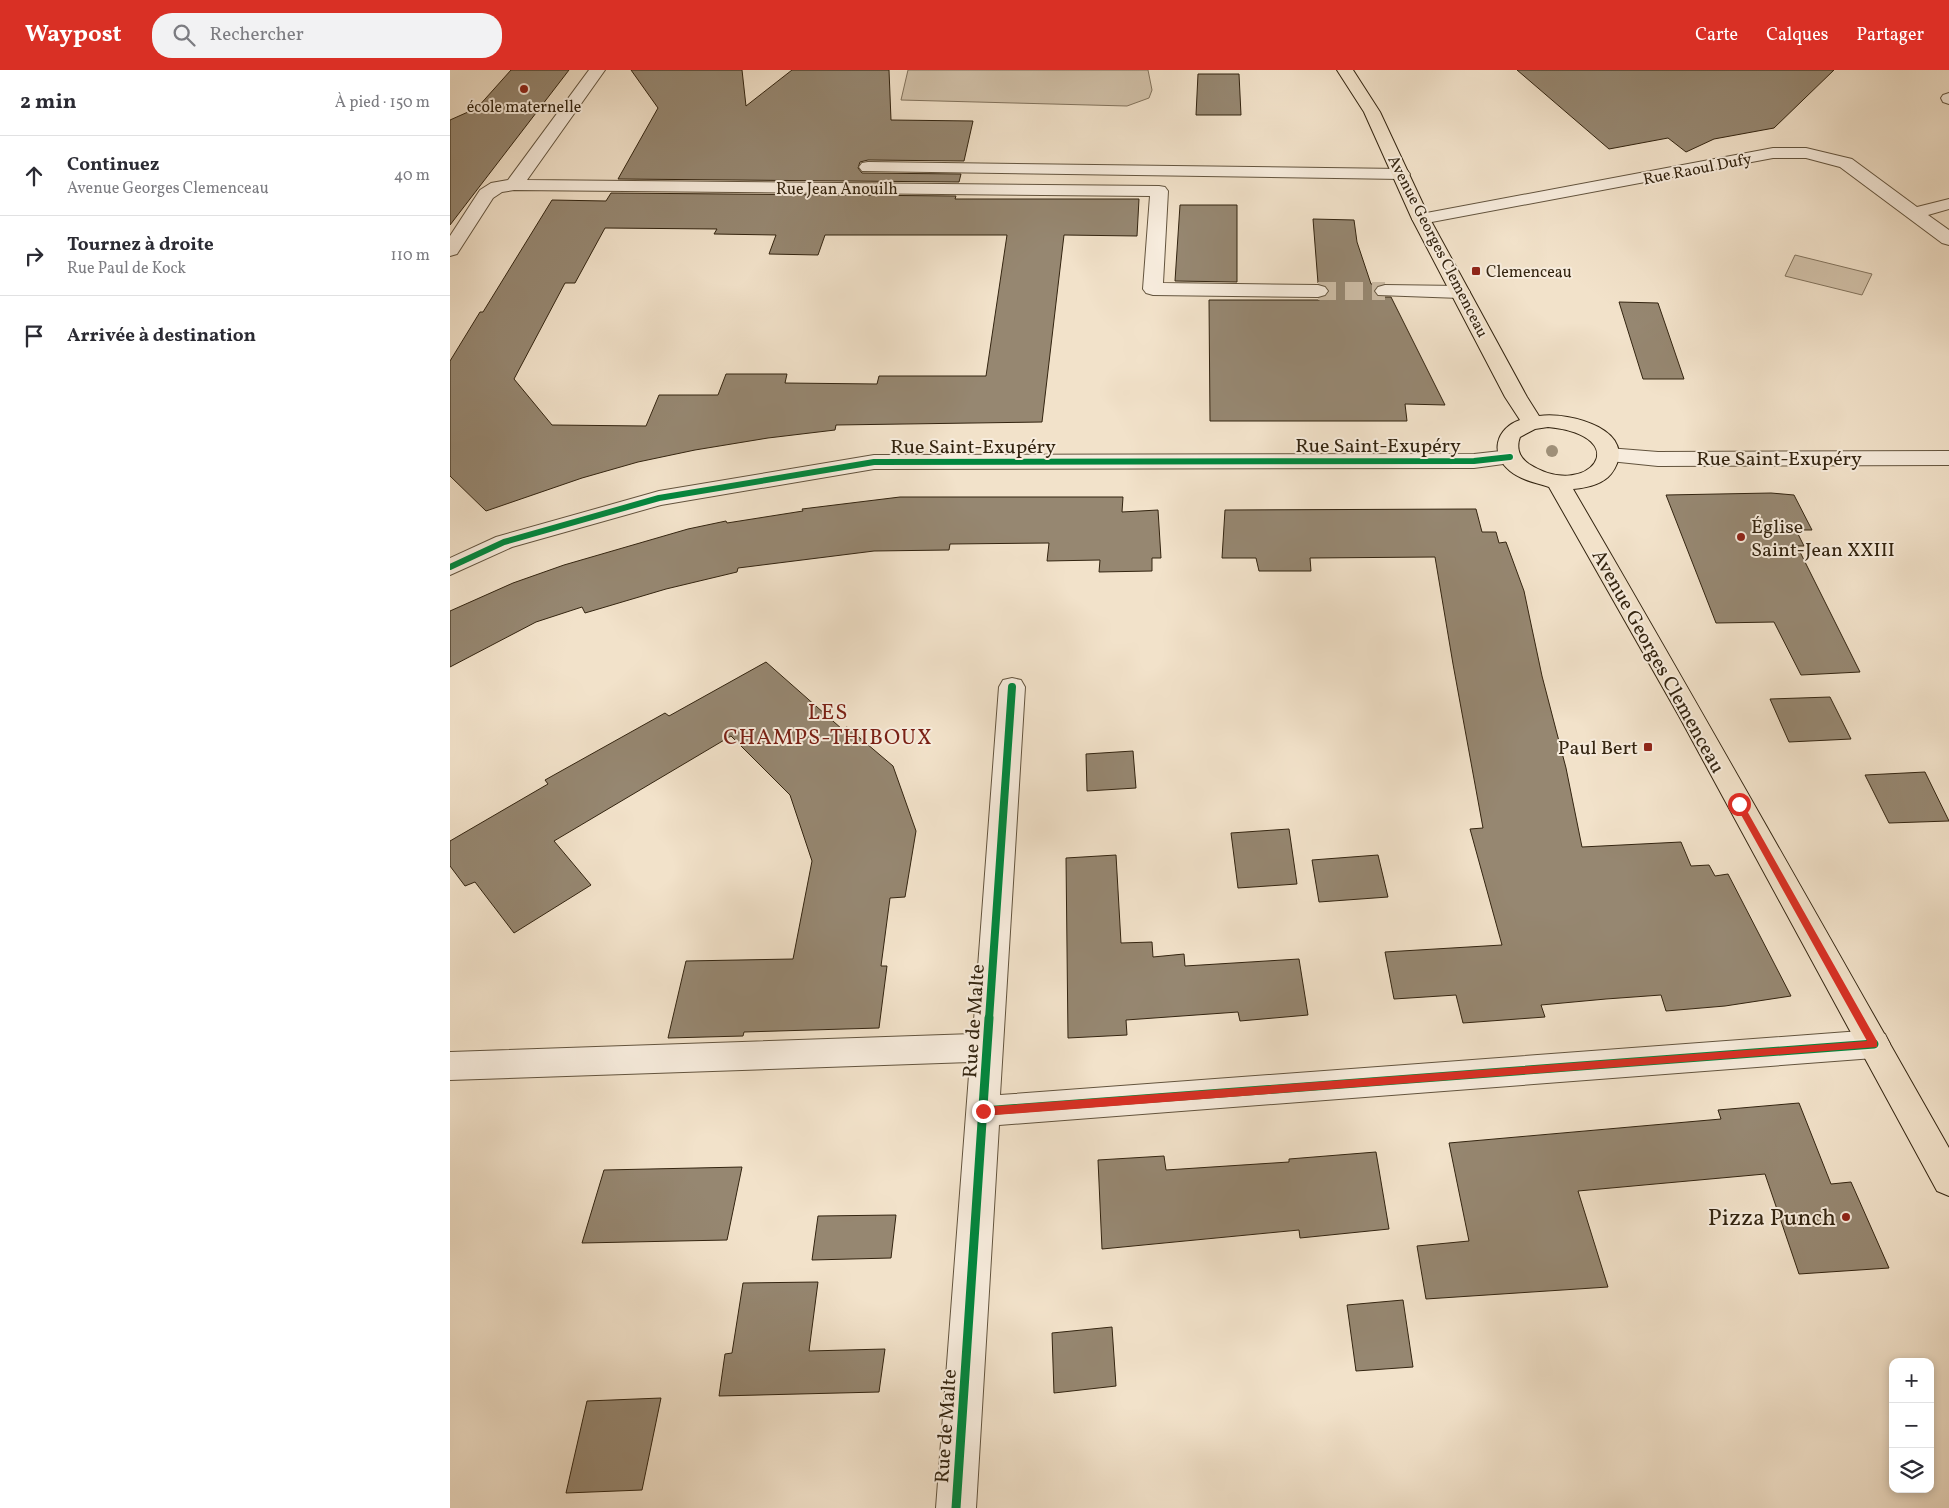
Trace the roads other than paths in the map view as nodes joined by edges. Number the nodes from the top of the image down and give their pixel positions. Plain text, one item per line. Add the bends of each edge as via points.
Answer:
1 (596, 70) edge
2 (1345, 70) edge
3 (868, 167) dead end
4 (1401, 174) junction
5 (514, 185) junction
6 (1949, 204) edge
7 (1914, 213) junction
8 (1421, 219) junction
9 (1949, 239) edge
10 (450, 250) edge
11 (1318, 291) tunnel mouth
12 (1385, 291) tunnel mouth
13 (1460, 292) junction
14 (1532, 422) junction
15 (1608, 455) junction
16 (1510, 458) junction
17 (1949, 458) edge
18 (1558, 482) junction
19 (450, 567) edge
20 (1012, 687) dead end
21 (1874, 1044) junction
22 (987, 1047) junction
23 (450, 1066) edge
24 (983, 1111) junction
25 (1949, 1180) edge
26 (956, 1508) edge

1 - 5 street
2 - 4 main road, Avenue Georges Clemenceau via 1372,112
3 - 4 street
4 - 8 main road, Avenue Georges Clemenceau
5 - 10 street, Rue Jean Anouilh via 497,187 486,194
5 - 11 street, Rue Jean Anouilh via 1159,191 1153,290
6 - 7 street
7 - 8 street, Rue Raoul Dufy via 1846,163 1806,152 1772,153
7 - 9 street, Rue Raoul Dufy
8 - 13 main road, Avenue Georges Clemenceau
12 - 13 street
13 - 14 main road, Avenue Georges Clemenceau
14 - 15 main road via 1548,421 1582,427 1605,444
14 - 16 main road via 1513,433 1508,440
15 - 17 street, Rue Saint-Exupéry via 1658,459
15 - 18 main road via 1607,464 1589,478
16 - 18 main road via 1529,474
16 - 19 street, Rue Saint-Exupéry via 1474,461 874,462 659,498 504,542
18 - 21 main road, Avenue Georges Clemenceau
20 - 22 street, Rue de Malte
21 - 24 street
21 - 25 main road, Avenue Georges Clemenceau
22 - 23 street
22 - 24 street, Rue de Malte
24 - 26 street, Rue de Malte

